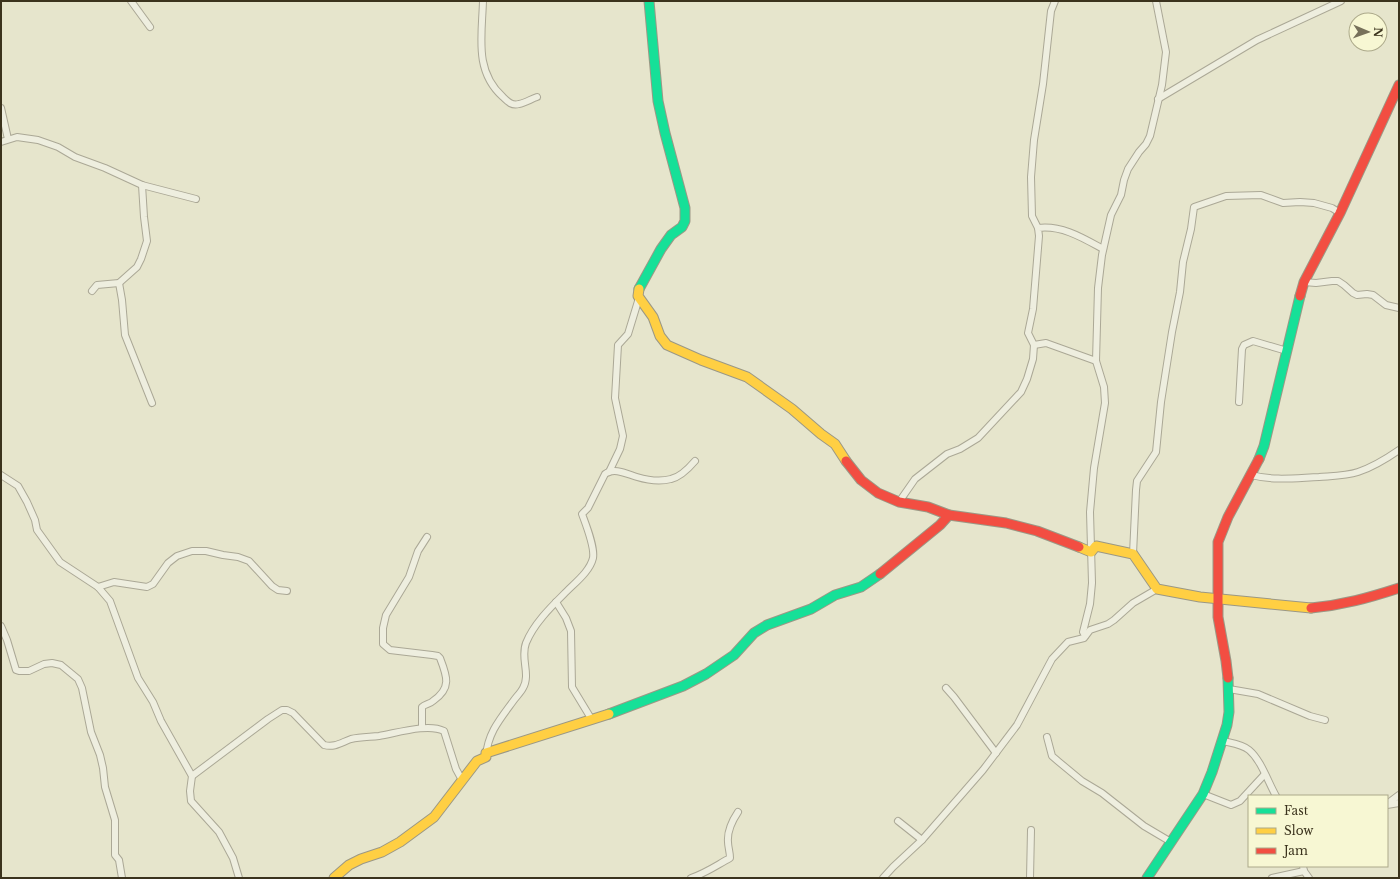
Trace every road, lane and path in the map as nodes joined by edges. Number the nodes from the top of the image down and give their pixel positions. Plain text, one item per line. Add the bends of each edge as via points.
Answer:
1 (131, 1) edge
2 (483, 1) edge
3 (649, 1) edge
4 (1055, 1) edge
5 (1156, 1) edge
6 (1341, 1) edge
7 (150, 27) dead end
8 (1399, 85) edge
9 (536, 97) dead end
10 (1158, 99) junction
11 (1, 108) edge
12 (8, 139) junction
13 (1, 142) edge
14 (142, 185) junction
15 (196, 199) dead end
16 (1340, 213) junction
17 (1038, 228) junction
18 (1103, 249) junction
19 (1304, 282) junction
20 (119, 283) junction
21 (92, 290) dead end
22 (639, 298) junction
23 (1399, 308) edge
24 (1034, 345) junction
25 (1287, 351) junction
26 (1096, 361) junction
27 (1239, 402) dead end
28 (152, 403) dead end
29 (1399, 450) edge
30 (695, 461) dead end
31 (609, 472) junction
32 (1, 475) edge
33 (1251, 475) junction
34 (899, 502) junction
35 (949, 515) junction
36 (427, 537) dead end
37 (1090, 552) junction
38 (1133, 554) junction
39 (98, 587) junction
40 (1399, 588) edge
41 (1157, 589) junction
42 (287, 591) dead end
43 (1217, 599) junction
44 (556, 602) junction
45 (1, 626) edge
46 (1085, 636) junction
47 (946, 688) dead end
48 (1229, 689) junction
49 (592, 720) junction
50 (1325, 720) dead end
51 (422, 728) junction
52 (1048, 737) dead end
53 (1223, 741) junction
54 (996, 753) junction
55 (486, 757) junction
56 (1264, 774) junction
57 (192, 776) junction
58 (462, 780) junction
59 (1203, 794) junction
60 (1275, 795) edge
61 (1399, 795) edge
62 (1388, 803) edge
63 (1399, 803) edge
64 (1388, 804) edge
65 (738, 812) dead end
66 (898, 821) dead end
67 (1031, 830) dead end
68 (922, 840) junction
69 (1171, 842) junction
70 (1303, 869) edge
71 (708, 875) edge
72 (122, 878) edge
73 (240, 878) edge
74 (334, 878) edge
75 (691, 878) edge
76 (883, 878) edge
77 (1030, 878) edge
78 (1147, 878) edge
79 (1272, 878) edge
80 (1309, 878) edge

1 - 7 street
2 - 9 street via 481,59 493,88 513,104
3 - 22 street via 658,101 685,208 685,221 660,249 640,290
4 - 17 street via 1050,17 1031,177 1032,216
5 - 10 street via 1166,52
6 - 10 street via 1257,40
8 - 16 street
10 - 18 street via 1150,136 1128,169 1121,195 1111,215
11 - 12 street
12 - 13 street
12 - 14 street via 18,137 38,140
14 - 15 street
14 - 20 street via 147,241 137,267
16 - 19 street
16 - 38 street via 1314,203 1283,203 1261,195 1226,196 1194,207 1182,262 1180,292 1161,402 1156,452 1137,480
17 - 18 street via 1048,227 1075,234
17 - 24 street via 1033,310 1028,333
18 - 26 street via 1098,288
19 - 23 street via 1338,281 1357,295 1367,294 1386,305
19 - 25 street
20 - 21 street via 96,285
20 - 28 street via 126,335
22 - 31 street via 628,334 618,345 615,398 623,436
22 - 34 street via 653,317 660,336 667,345 746,377 836,444 851,469 871,488
24 - 26 street via 1046,343
24 - 34 street via 1033,359 1021,392 978,438 947,454 915,479
25 - 27 street via 1253,341 1244,345
25 - 33 street via 1264,446
26 - 37 street via 1104,387 1105,403 1094,468
29 - 33 street via 1370,468 1356,473 1288,480
30 - 31 street via 672,479 654,480
31 - 44 street via 605,474 588,508 582,514 593,549 593,558 582,575
32 - 39 street via 18,486 35,520 37,530 60,562
33 - 43 street via 1218,542
34 - 35 street via 928,507
35 - 37 street via 1006,523 1037,531
35 - 49 street via 873,580 835,595 811,609 768,625 754,633 734,654 706,674 683,686
36 - 51 street via 418,550 409,577 386,615 383,632 383,644 390,650 432,654 440,658 448,681 442,693 433,702 422,707
37 - 38 street via 1096,546
37 - 46 street via 1092,583 1090,604 1082,632
38 - 41 street
39 - 42 street via 114,582 147,586 153,584 168,563 177,556 192,551 206,551 249,561 272,586
39 - 57 street via 110,601 138,678
40 - 43 street via 1338,605 1307,608
41 - 43 street
41 - 46 street via 1133,603 1108,624 1090,630
43 - 48 street
44 - 49 street via 571,631 572,687
44 - 55 street via 531,633 525,645 527,678 523,688 490,733
45 - 72 street via 8,640 16,670 29,671 52,663 61,665 78,679 115,820 115,855 119,860
46 - 54 street via 1068,642 1052,659 1017,725
47 - 54 street
48 - 50 street via 1258,694
48 - 53 street via 1229,712
49 - 55 street via 486,753
51 - 57 street via 351,739 329,746 324,745 293,713 282,710
51 - 58 street via 444,732
52 - 69 street via 1052,756 1059,762 1144,826
53 - 56 street via 1238,744 1249,750
53 - 59 street
54 - 68 street
55 - 58 street via 477,761
56 - 59 street via 1240,801 1230,805
56 - 60 street
57 - 73 street via 191,801 219,832
58 - 74 street via 442,808 420,828 382,852 348,865
59 - 69 street
61 - 62 street
63 - 64 street
65 - 71 street via 728,834 730,858 719,863
66 - 68 street
67 - 77 street
68 - 76 street
69 - 78 street
70 - 79 street
70 - 80 street
71 - 75 street

